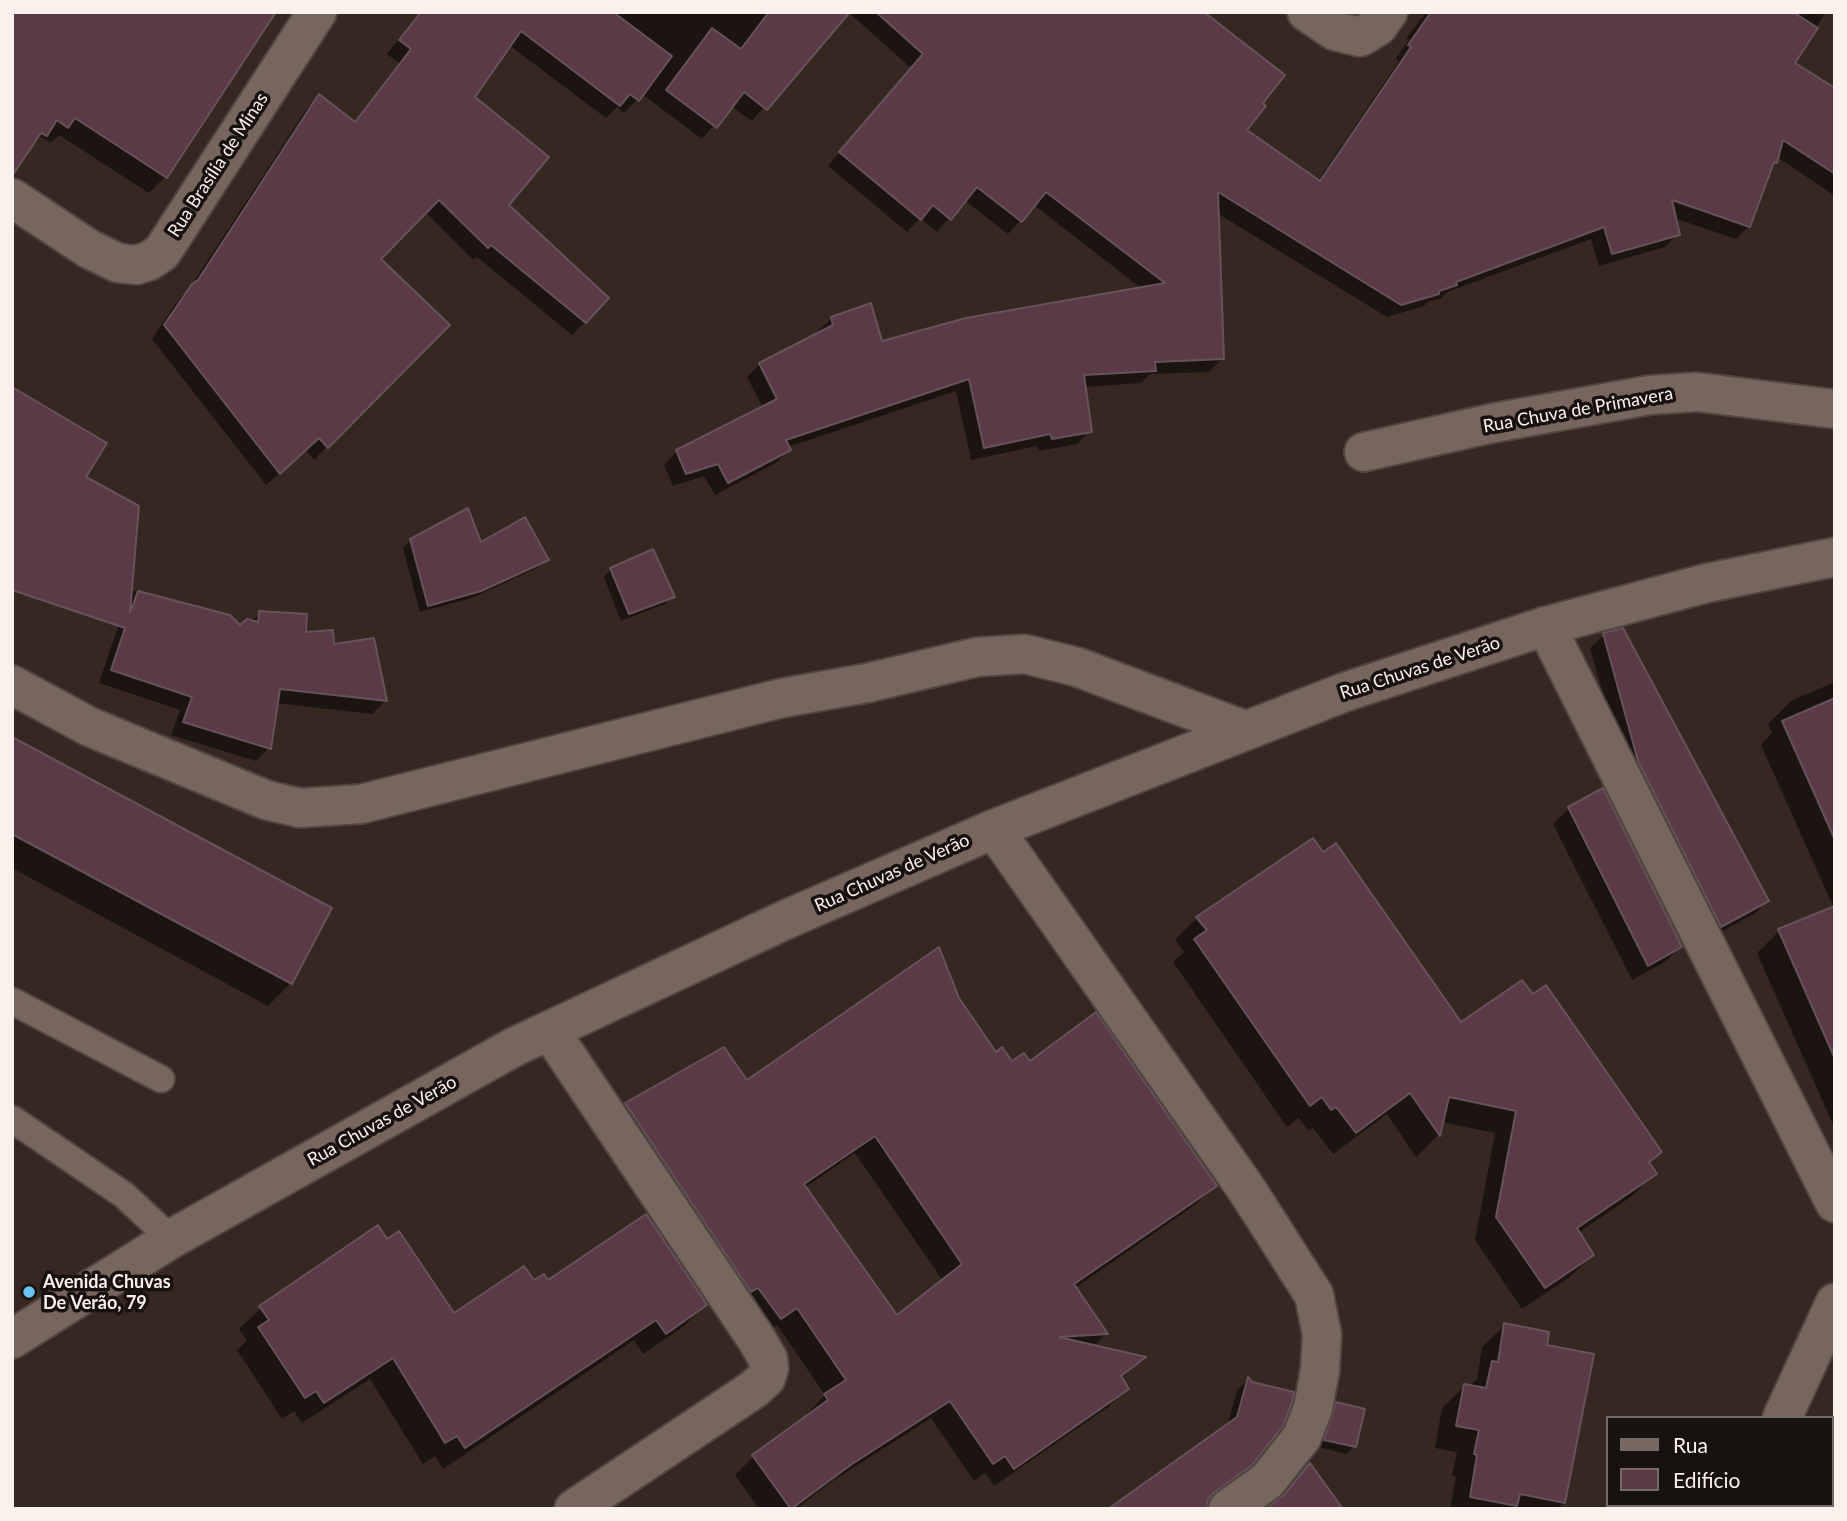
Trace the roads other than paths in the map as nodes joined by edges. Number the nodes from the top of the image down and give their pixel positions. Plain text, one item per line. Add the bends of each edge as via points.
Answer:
1 (317, 12) edge
2 (1307, 12) edge
3 (1388, 12) edge
4 (12, 198) edge
5 (1835, 409) edge
6 (1364, 452) dead end
7 (1835, 557) edge
8 (1546, 626) junction
9 (12, 685) edge
10 (1244, 730) junction
11 (994, 829) junction
12 (12, 1001) edge
13 (550, 1031) junction
14 (160, 1079) dead end
15 (12, 1119) edge
16 (1835, 1203) edge
17 (171, 1239) junction
18 (1835, 1303) edge
19 (12, 1339) edge
20 (1783, 1416) edge
21 (574, 1509) edge
22 (1228, 1509) edge

1 - 4 street, Rua Brasília de Minas via 162,252 149,261 118,263
2 - 3 street via 1335,31 1360,37 1378,26
5 - 6 street, Rua Chuva de Primavera via 1697,392 1650,395
7 - 8 street, Rua Chuvas de Verão via 1707,583
8 - 10 street, Rua Chuvas de Verão
8 - 16 street
9 - 10 street via 90,727 266,800 300,808 361,804 782,698 977,657 1026,654 1077,667
10 - 11 street, Rua Chuvas de Verão
11 - 13 street, Rua Chuvas de Verão via 785,920
11 - 22 street via 1247,1190 1314,1295 1322,1335 1320,1370 1302,1437 1267,1481
12 - 14 lane
13 - 17 street, Rua Chuvas de Verão
13 - 21 street via 757,1340 769,1368 754,1389
15 - 17 lane via 124,1195
17 - 19 street, Rua Chuvas de Verão
18 - 20 street

